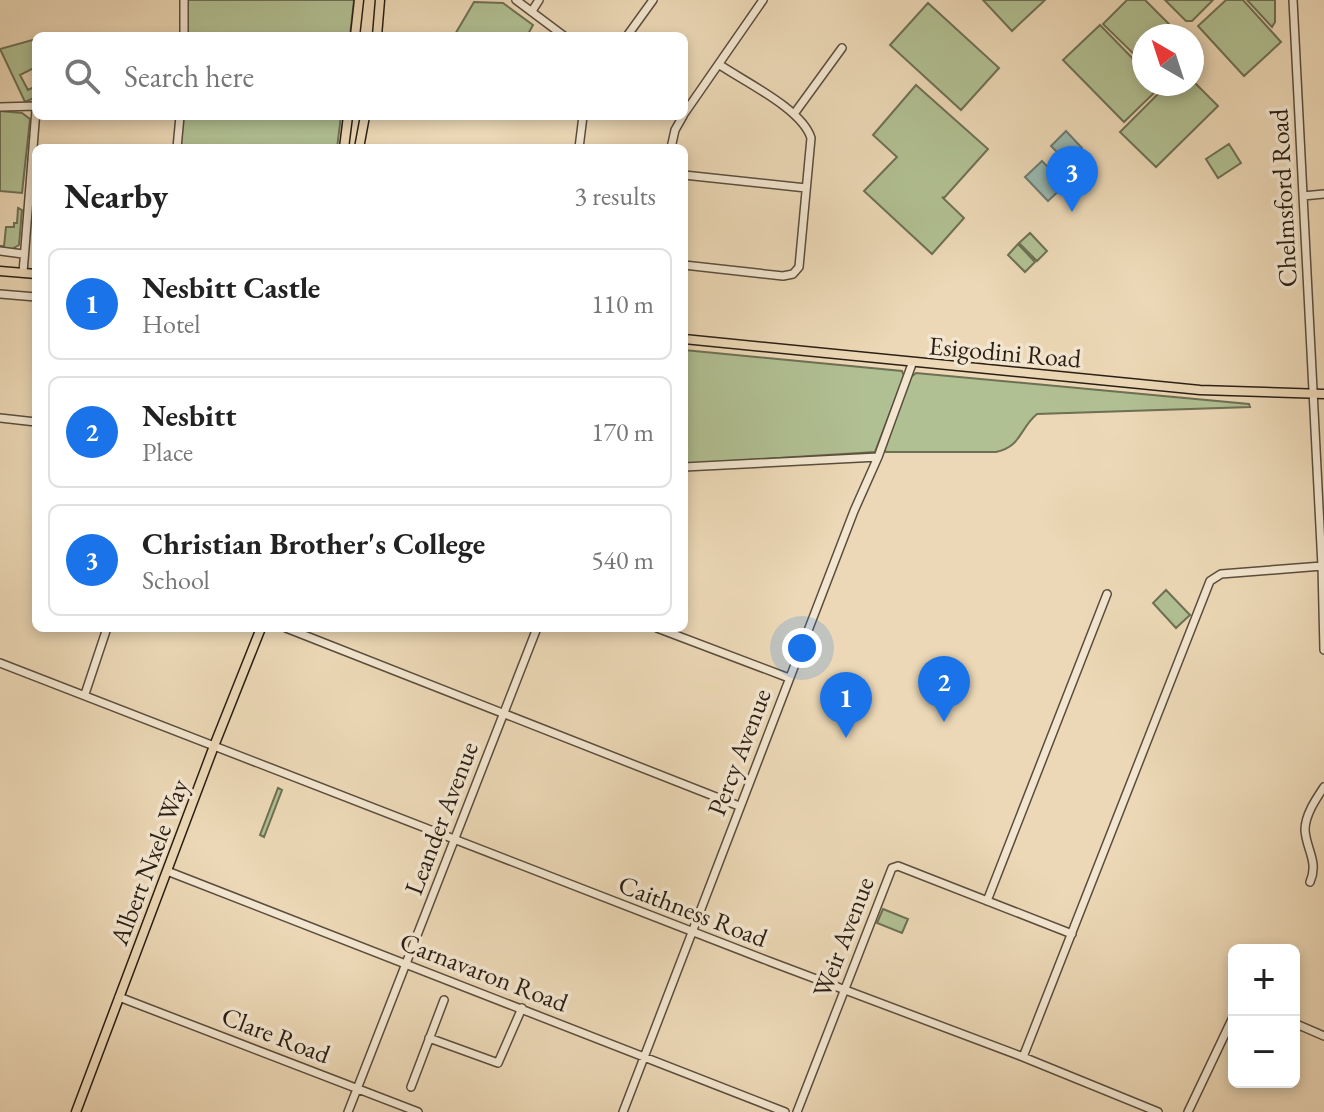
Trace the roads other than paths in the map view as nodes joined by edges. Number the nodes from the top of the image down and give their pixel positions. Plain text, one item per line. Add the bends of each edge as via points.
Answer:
1 (184, 0) edge
2 (359, 0) edge
3 (380, 0) edge
4 (516, 0) edge
5 (539, 0) edge
6 (653, 0) edge
7 (763, 0) edge
8 (1293, 0) edge
9 (532, 11) junction
10 (184, 32) edge
11 (355, 32) edge
12 (377, 32) edge
13 (559, 32) edge
14 (630, 32) edge
15 (842, 48) dead end
16 (720, 65) junction
17 (0, 107) edge
18 (32, 108) edge
19 (688, 108) edge
20 (794, 114) junction
21 (35, 120) edge
22 (180, 120) edge
23 (348, 120) edge
24 (364, 120) edge
25 (582, 120) edge
26 (680, 120) edge
27 (33, 144) edge
28 (177, 144) edge
29 (344, 144) edge
30 (360, 144) edge
31 (580, 144) edge
32 (672, 144) edge
33 (32, 153) edge
34 (688, 175) edge
35 (806, 188) junction
36 (1324, 194) edge
37 (1303, 196) junction
38 (0, 251) edge
39 (23, 254) junction
40 (688, 265) edge
41 (0, 271) edge
42 (23, 273) junction
43 (32, 274) edge
44 (0, 294) edge
45 (32, 297) edge
46 (688, 339) edge
47 (912, 364) junction
48 (1313, 394) junction
49 (1324, 394) edge
50 (0, 418) edge
51 (32, 422) edge
52 (878, 457) junction
53 (688, 467) edge
54 (1322, 566) junction
55 (1107, 594) dead end
56 (1324, 604) edge
57 (106, 632) edge
58 (259, 632) edge
59 (296, 632) edge
60 (535, 632) edge
61 (668, 632) edge
62 (1324, 650) edge
63 (0, 663) edge
64 (789, 678) junction
65 (85, 694) junction
66 (503, 713) junction
67 (214, 746) junction
68 (1324, 787) edge
69 (739, 806) junction
70 (455, 839) junction
71 (167, 871) junction
72 (1310, 882) dead end
73 (987, 901) junction
74 (693, 931) junction
75 (1072, 934) junction
76 (407, 963) junction
77 (846, 989) junction
78 (119, 997) junction
79 (444, 1000) dead end
80 (522, 1008) junction
81 (1234, 1016) edge
82 (1300, 1026) edge
83 (1324, 1036) edge
84 (429, 1038) junction
85 (645, 1057) junction
86 (1023, 1057) junction
87 (357, 1087) junction
88 (411, 1087) dead end
89 (76, 1112) edge
90 (348, 1112) edge
91 (418, 1112) edge
92 (623, 1112) edge
93 (785, 1112) edge
94 (797, 1112) edge
95 (1158, 1112) edge
96 (1188, 1112) edge

1 - 10 street
2 - 11 main road
3 - 12 main road
4 - 9 street
5 - 9 street
6 - 14 street
7 - 16 street
8 - 37 street, Chelmsford Road
9 - 13 street
15 - 20 street
16 - 19 street
16 - 20 street
17 - 18 street
20 - 35 street via 811,138
21 - 27 street
22 - 28 street
23 - 29 main road
24 - 30 main road
25 - 31 street
26 - 32 street
33 - 39 street
34 - 35 street
35 - 40 street via 799,267 793,274
36 - 37 street
37 - 48 street, Chelmsford Road
38 - 39 street
39 - 42 street
41 - 42 main road
42 - 43 main road
44 - 45 street
46 - 47 main road, Esigodini Road
47 - 48 main road, Esigodini Road via 1200,390
47 - 52 street, Percy Avenue
48 - 49 main road, Esigodini Road
48 - 54 street, Chelmsford Road
50 - 51 street
52 - 53 street
52 - 64 street, Percy Avenue
54 - 56 street, Chelmsford Road
54 - 75 street via 1221,574 1210,581
55 - 73 street
56 - 62 street, Chelmsford Road
57 - 65 street
58 - 67 main road, Albert Nxele Way
59 - 66 street
60 - 66 street, Leander Avenue
61 - 64 street
63 - 65 street, Caithness Road
64 - 69 street, Percy Avenue
65 - 67 street, Caithness Road
66 - 69 street
66 - 70 street, Leander Avenue
67 - 70 street, Caithness Road
67 - 71 main road, Albert Nxele Way
68 - 72 street via 1306,822 1314,864
69 - 74 street, Percy Avenue
70 - 74 street, Caithness Road
70 - 76 street, Leander Avenue
71 - 76 street, Carnavaron Road
71 - 78 main road, Albert Nxele Way
73 - 75 street, Weir Avenue
73 - 77 street, Weir Avenue via 892,868
74 - 77 street, Caithness Road
74 - 85 street, Percy Avenue
75 - 86 street
76 - 80 street, Carnavaron Road
76 - 87 street, Leander Avenue
77 - 86 street, Caithness Road
77 - 94 street, Weir Avenue
78 - 87 street, Clare Road
78 - 89 main road, Albert Nxele Way
79 - 84 street
80 - 84 street via 498,1063
80 - 85 street, Carnavaron Road
81 - 96 street
82 - 83 street
84 - 88 street
85 - 92 street, Percy Avenue
85 - 93 street, Carnavaron Road
86 - 95 street, Caithness Road
87 - 90 street, Leander Avenue
87 - 91 street, Clare Road

